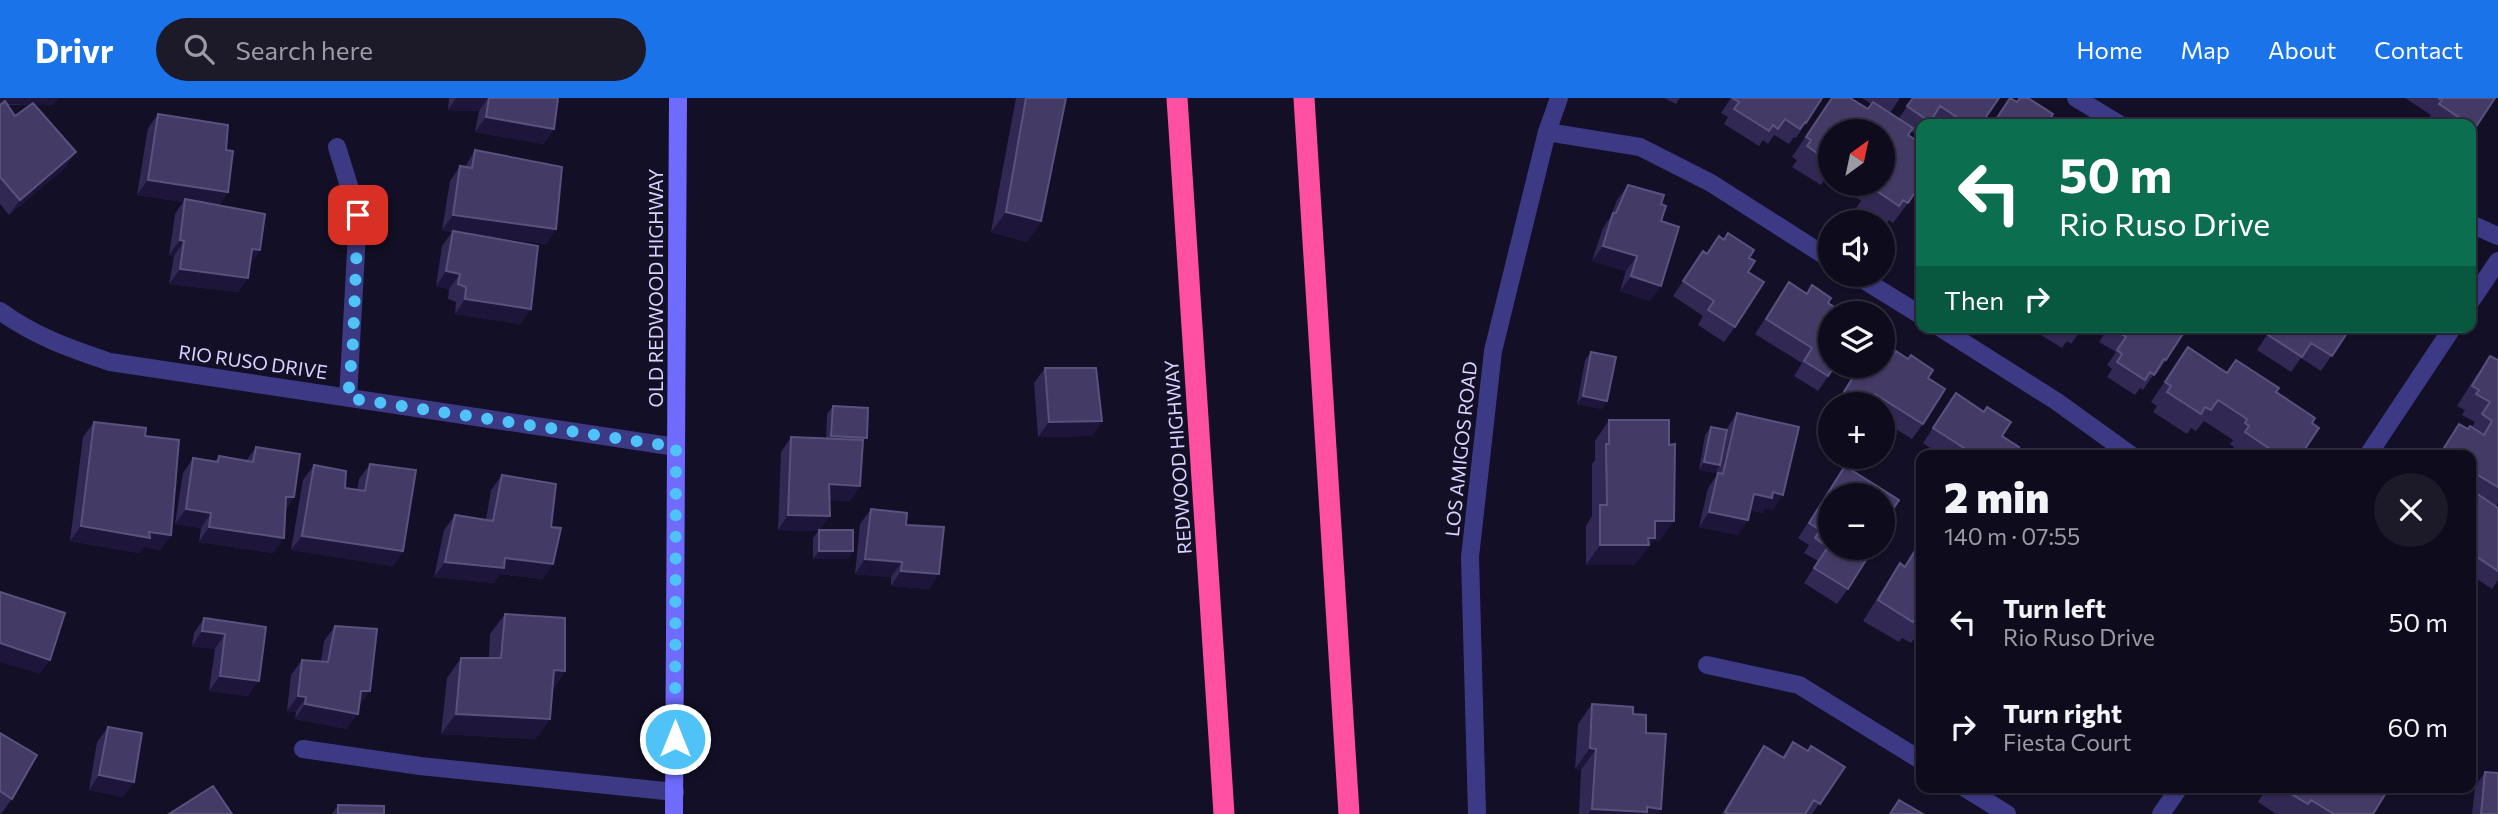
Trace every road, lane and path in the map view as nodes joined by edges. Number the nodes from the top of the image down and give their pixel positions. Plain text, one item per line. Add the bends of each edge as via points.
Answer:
1 (678, 98) edge
2 (1177, 98) edge
3 (1304, 98) edge
4 (1559, 98) edge
5 (2076, 98) edge
6 (2111, 119) edge
7 (1548, 132) junction
8 (337, 146) dead end
9 (2476, 226) edge
10 (2498, 236) edge
11 (1818, 251) edge
12 (2498, 261) edge
13 (1875, 287) edge
14 (2476, 294) edge
15 (0, 312) edge
16 (1916, 312) edge
17 (1948, 333) edge
18 (2450, 333) edge
19 (348, 398) junction
20 (676, 447) junction
21 (2123, 450) edge
22 (2371, 450) edge
23 (1706, 665) dead end
24 (303, 749) dead end
25 (1916, 757) edge
26 (675, 792) junction
27 (1973, 793) edge
28 (2176, 793) edge
29 (674, 814) edge
30 (1224, 814) edge
31 (1349, 814) edge
32 (1477, 814) edge
33 (2007, 814) edge
34 (2161, 814) edge

1 - 20 main road, OLD REDWOOD HIGHWAY
2 - 30 highway, REDWOOD HIGHWAY
3 - 31 highway
4 - 7 street, LOS AMIGOS ROAD
5 - 6 street
7 - 11 street via 1640,147 1710,183
7 - 32 street, LOS AMIGOS ROAD via 1493,351 1471,543
8 - 19 street via 358,215
9 - 10 street
12 - 14 street
13 - 16 street
15 - 19 street, RIO RUSO DRIVE via 54,343 110,362
17 - 21 street
18 - 22 street
19 - 20 street, RIO RUSO DRIVE
20 - 26 main road, OLD REDWOOD HIGHWAY
23 - 25 street via 1799,685
24 - 26 street via 419,766
26 - 29 main road, OLD REDWOOD HIGHWAY
27 - 33 street
28 - 34 street

